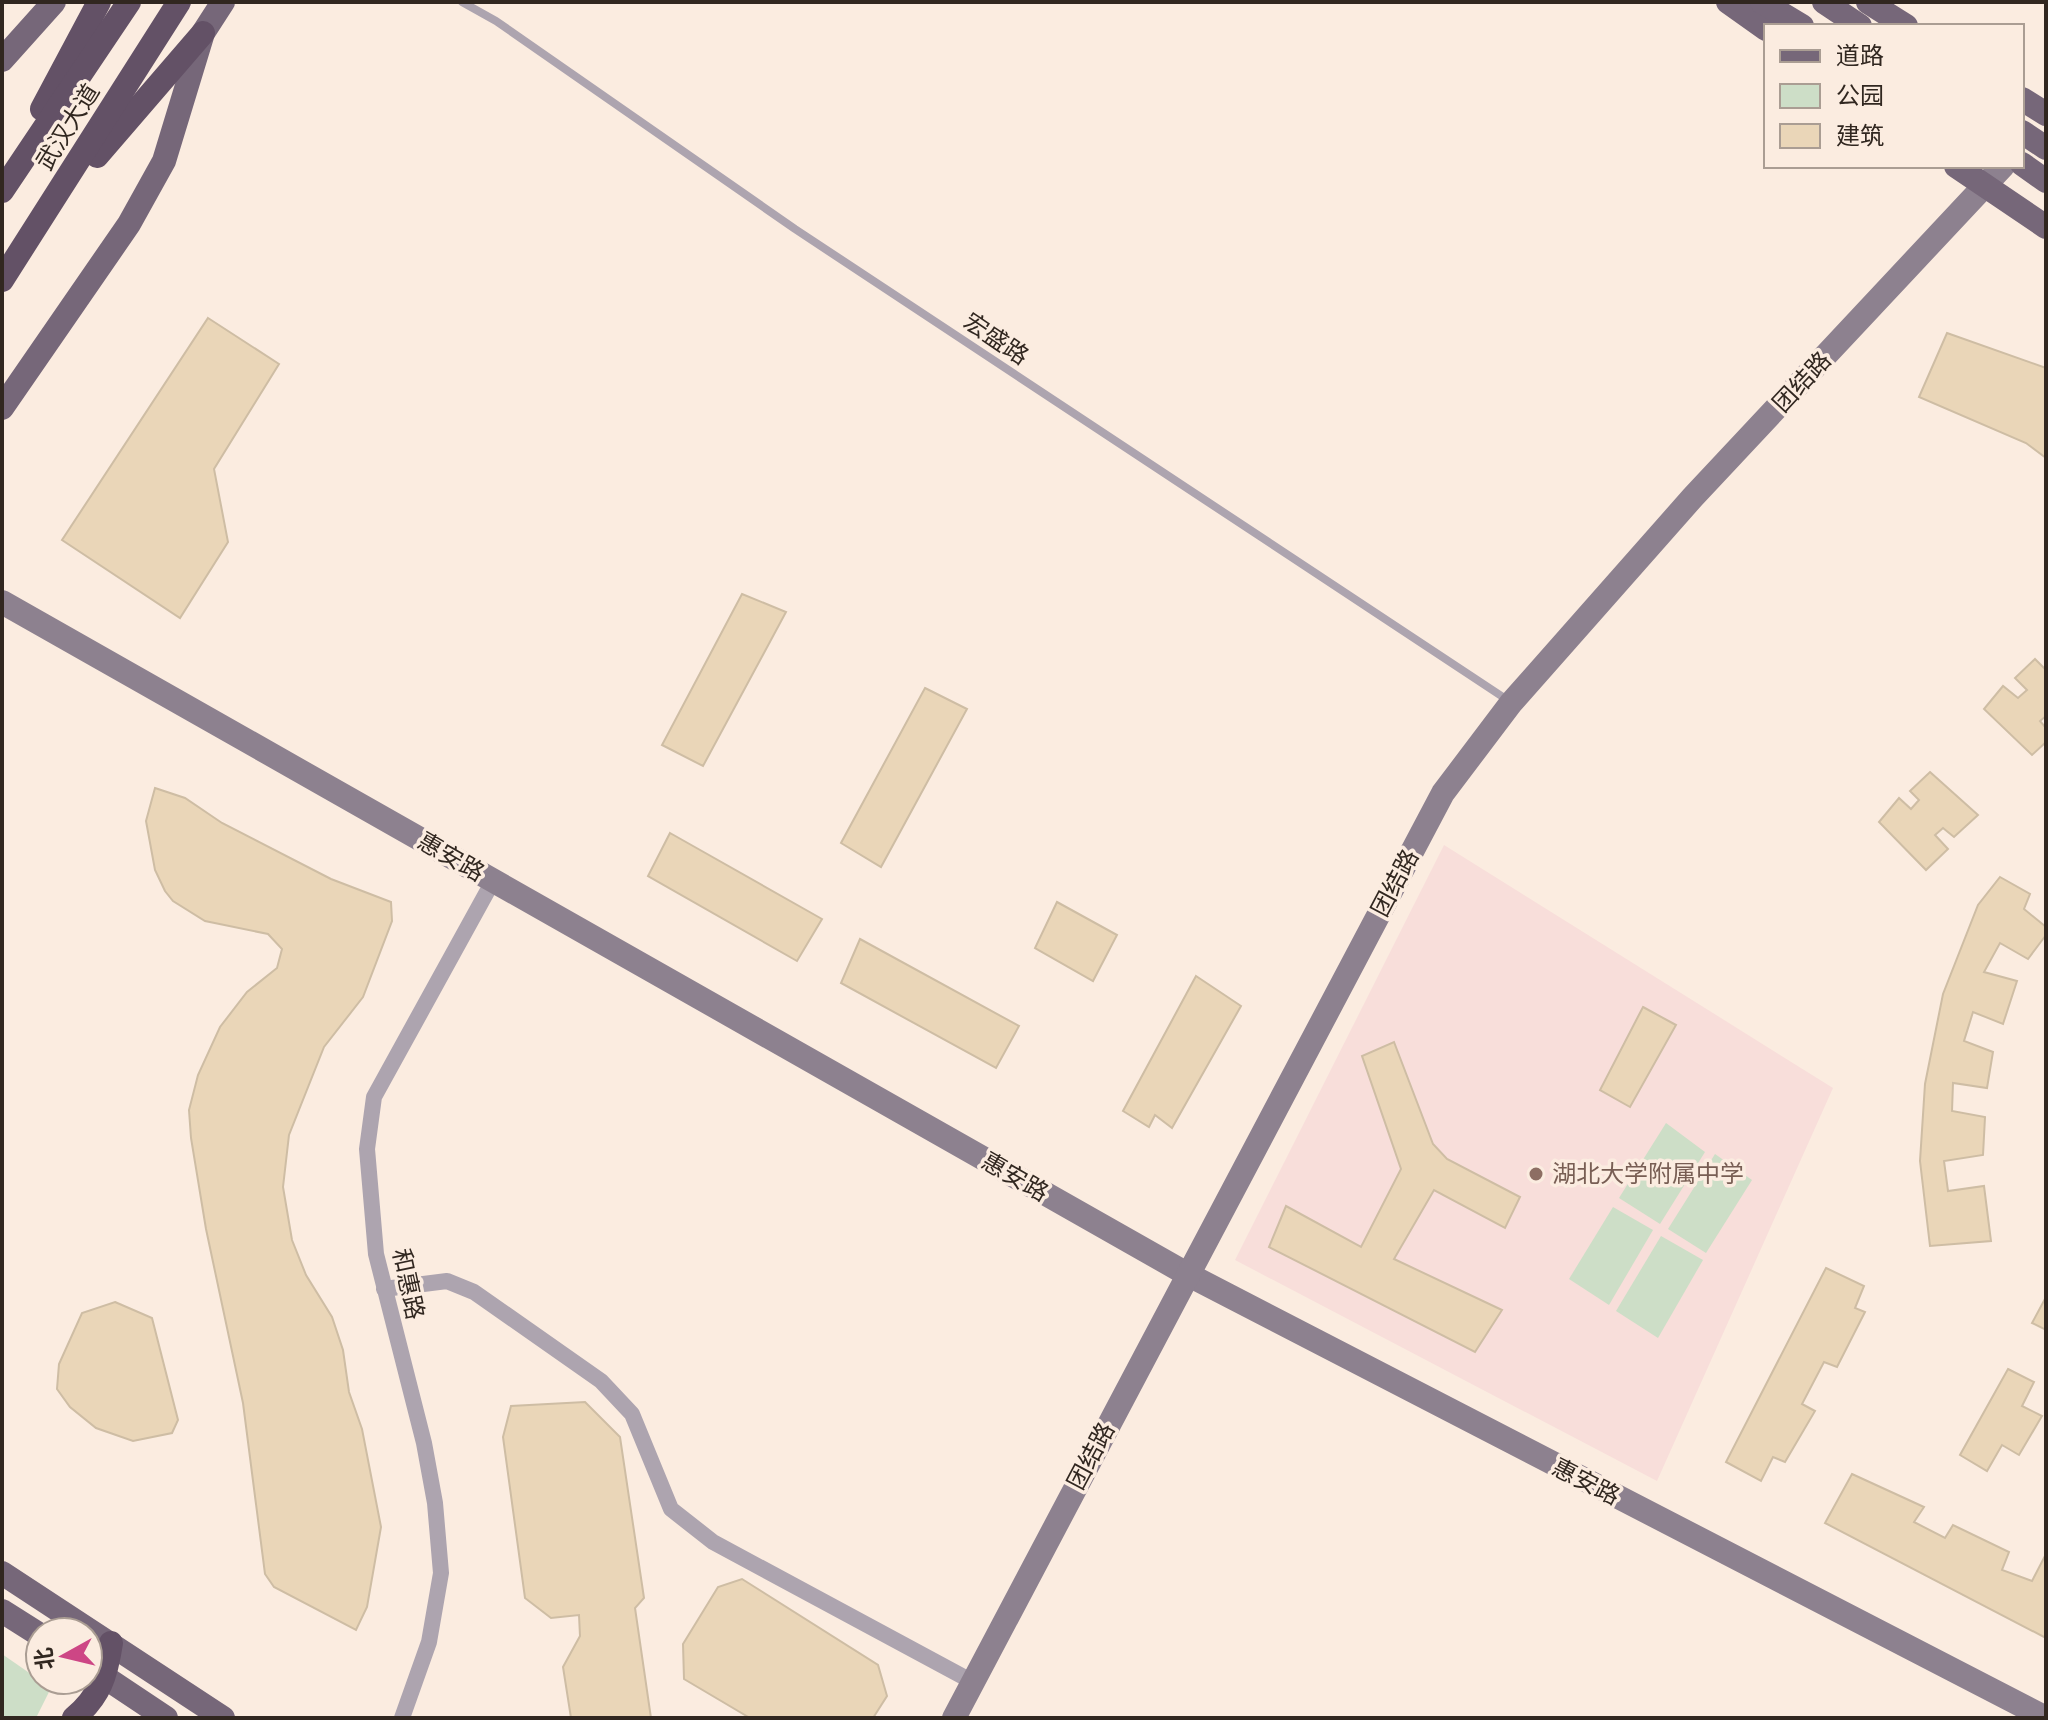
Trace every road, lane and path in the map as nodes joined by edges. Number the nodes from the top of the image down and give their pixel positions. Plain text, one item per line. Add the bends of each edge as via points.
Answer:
1 (54, 2) edge
2 (99, 2) edge
3 (179, 2) edge
4 (223, 2) edge
5 (462, 2) edge
6 (1728, 2) edge
7 (1762, 2) edge
8 (1824, 2) edge
9 (1868, 2) edge
10 (122, 12) edge
11 (1799, 24) edge
12 (1857, 24) edge
13 (1903, 24) edge
14 (1764, 28) edge
15 (203, 33) junction
16 (2, 60) edge
17 (2024, 100) edge
18 (2046, 115) edge
19 (2024, 133) edge
20 (2024, 142) edge
21 (2046, 148) edge
22 (2024, 165) edge
23 (1959, 168) edge
24 (2001, 168) edge
25 (2046, 181) edge
26 (8, 182) edge
27 (1985, 187) junction
28 (48, 212) junction
29 (2043, 226) edge
30 (2, 280) edge
31 (2, 408) edge
32 (2, 602) edge
33 (1511, 703) junction
34 (493, 881) junction
35 (1187, 1274) junction
36 (384, 1289) junction
37 (2, 1573) edge
38 (2, 1611) edge
39 (24, 1625) edge
40 (111, 1643) junction
41 (104, 1658) edge
42 (104, 1677) edge
43 (973, 1682) junction
44 (93, 1696) edge
45 (74, 1718) edge
46 (166, 1718) edge
47 (223, 1718) edge
48 (402, 1718) edge
49 (954, 1718) edge
50 (2046, 1718) edge

1 - 16 main road
2 - 26 highway
3 - 28 highway, 武汉大道
4 - 15 main road
5 - 33 lane, 宏盛路
6 - 14 main road
7 - 11 main road
8 - 12 main road
9 - 13 main road
10 - 26 highway, 武汉大道
15 - 28 highway
15 - 31 main road via 164,161 129,224
17 - 18 main road
18 - 20 street
19 - 21 main road, bridge
22 - 25 main road
23 - 27 main road
24 - 27 street, 团结路
27 - 29 main road
27 - 33 street, 团结路 via 1693,497
28 - 30 highway, 武汉大道
32 - 34 street, 惠安路
33 - 35 street, 团结路 via 1443,793
34 - 35 street, 惠安路
34 - 36 street, 和惠路 via 374,1097 367,1149
35 - 43 street, 团结路
35 - 50 street, 惠安路
36 - 43 street via 447,1281 474,1292 601,1381 632,1414 671,1509 727,1550
36 - 48 street, 和惠路 via 427,1458 441,1573 429,1642
37 - 40 main road
38 - 39 main road
40 - 41 highway
40 - 47 main road
42 - 46 main road
43 - 49 street, 团结路
44 - 45 highway

